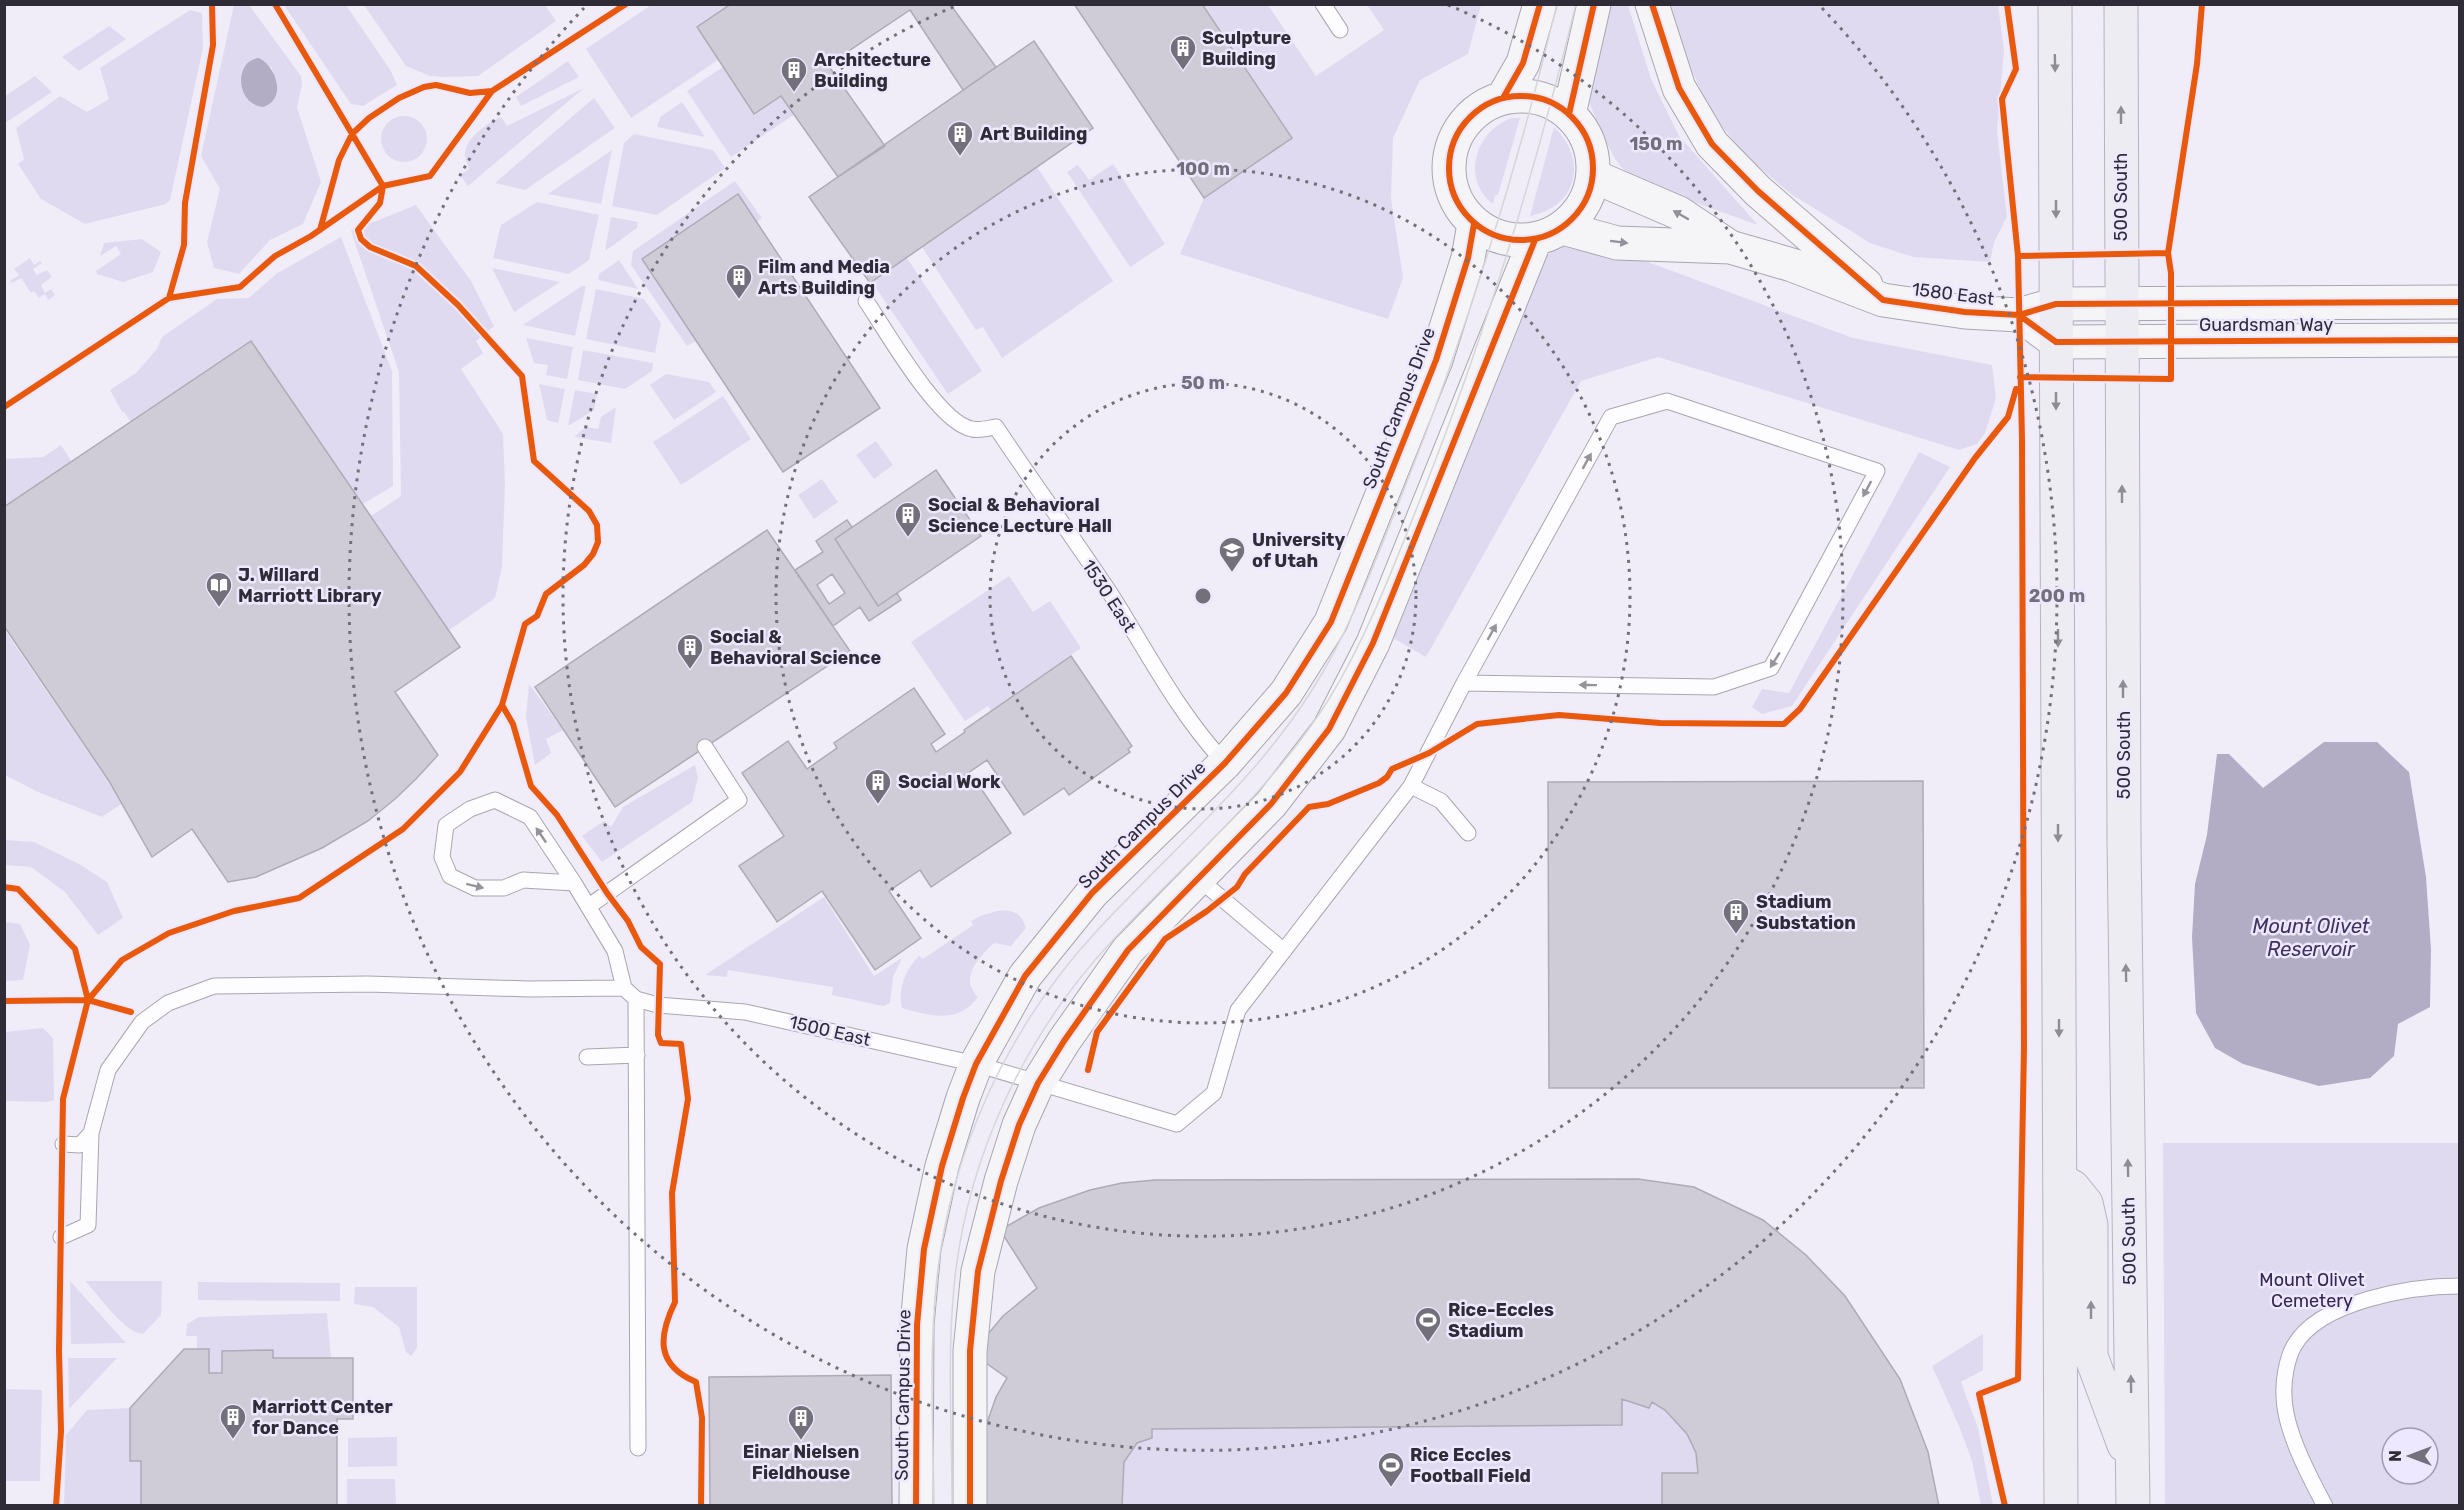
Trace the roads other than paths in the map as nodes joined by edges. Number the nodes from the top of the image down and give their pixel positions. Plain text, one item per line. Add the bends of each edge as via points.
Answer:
1 (1323, 4) edge
2 (1540, 4) edge
3 (1594, 4) edge
4 (1652, 4) edge
5 (2055, 4) edge
6 (2121, 4) edge
7 (1340, 30) dead end
8 (1503, 98) junction
9 (1569, 114) junction
10 (1593, 176) junction
11 (1474, 224) junction
12 (1549, 234) junction
13 (1730, 247) junction
14 (1883, 300) junction
15 (866, 301) dead end
16 (2460, 302) edge
17 (2056, 304) junction
18 (2121, 304) junction
19 (2019, 315) junction
20 (2460, 340) edge
21 (2056, 342) junction
22 (2121, 342) junction
23 (1464, 683) junction
24 (705, 747) dead end
25 (1225, 763) junction
26 (1411, 786) junction
27 (1468, 833) dead end
28 (1199, 879) junction
29 (574, 883) junction
30 (589, 906) junction
31 (1284, 951) junction
32 (624, 987) junction
33 (636, 999) junction
34 (637, 1055) junction
35 (587, 1057) dead end
36 (976, 1064) junction
37 (1038, 1083) junction
38 (91, 1133) junction
39 (63, 1144) dead end
40 (2060, 1180) junction
41 (61, 1237) dead end
42 (2460, 1286) edge
43 (638, 1448) dead end
44 (2132, 1466) junction
45 (916, 1506) edge
46 (970, 1506) edge
47 (2061, 1506) edge
48 (2133, 1506) edge
49 (2325, 1506) edge

1 - 7 lane
2 - 8 street via 1523,63
3 - 9 street
4 - 14 street via 1679,88 1712,144 1758,191
5 -> 17 main road
18 -> 6 main road, 500 South
8 - 9 street via 1534,97
8 - 11 street via 1479,109 1461,128 1450,152 1449,178 1458,203
9 - 10 street via 1584,132 1592,153
10 - 12 street via 1578,214
13 -> 10 street, 1580 East via 1679,213
11 - 12 street via 1494,236 1512,240
11 - 25 street, South Campus Drive via 1468,258 1436,360 1331,622 1286,693
12 -> 13 street, 1580 East via 1617,243
12 - 28 street via 1373,643 1333,722 1271,804
13 - 14 street, 1580 East via 1792,265
14 - 19 street, 1580 East
15 - 25 lane, 1530 East via 935,402 954,421 972,429 996,427 1110,593 1168,689 1205,742
16 - 18 street, Guardsman Way
17 - 18 street, Guardsman Way
17 - 19 street, Guardsman Way
17 - 21 main road
18 - 22 main road, 500 South
19 - 21 street
20 - 22 street, Guardsman Way
21 - 22 street, Guardsman Way
21 -> 40 main road
44 -> 22 main road, 500 South
23 -> 23 lane via 1611,417 1667,401 1877,471 1771,668 1714,687
23 - 26 lane
24 - 30 lane via 739,800
25 - 36 street, South Campus Drive via 1092,893 1025,976
26 - 27 lane via 1442,801
26 - 31 lane
28 - 31 lane
28 - 37 street via 1128,950
29 -> 29 lane via 530,817 495,800 470,809 446,825 442,857 450,876 475,888 504,888 524,880
29 - 30 lane
30 - 32 lane via 615,951
31 - 37 lane, 1500 East via 1238,1010 1214,1093 1177,1124
32 - 33 lane
32 - 38 lane via 214,986 168,1003 142,1023 108,1070
33 - 34 lane
33 - 36 lane, 1500 East via 658,1005 745,1012
34 - 35 lane
34 - 43 lane
36 - 37 lane, 1500 East
36 - 45 street, South Campus Drive via 942,1166 924,1249 918,1325
37 - 46 street via 1019,1125 978,1271 970,1351
38 - 39 lane via 80,1145
38 - 41 lane via 88,1225
44 -> 40 main road via 2091,1356 2091,1226 2086,1203 2073,1187
40 - 47 main road
42 - 49 lane via 2353,1303 2318,1320 2294,1346 2283,1396 2305,1470
44 - 48 main road, 500 South

